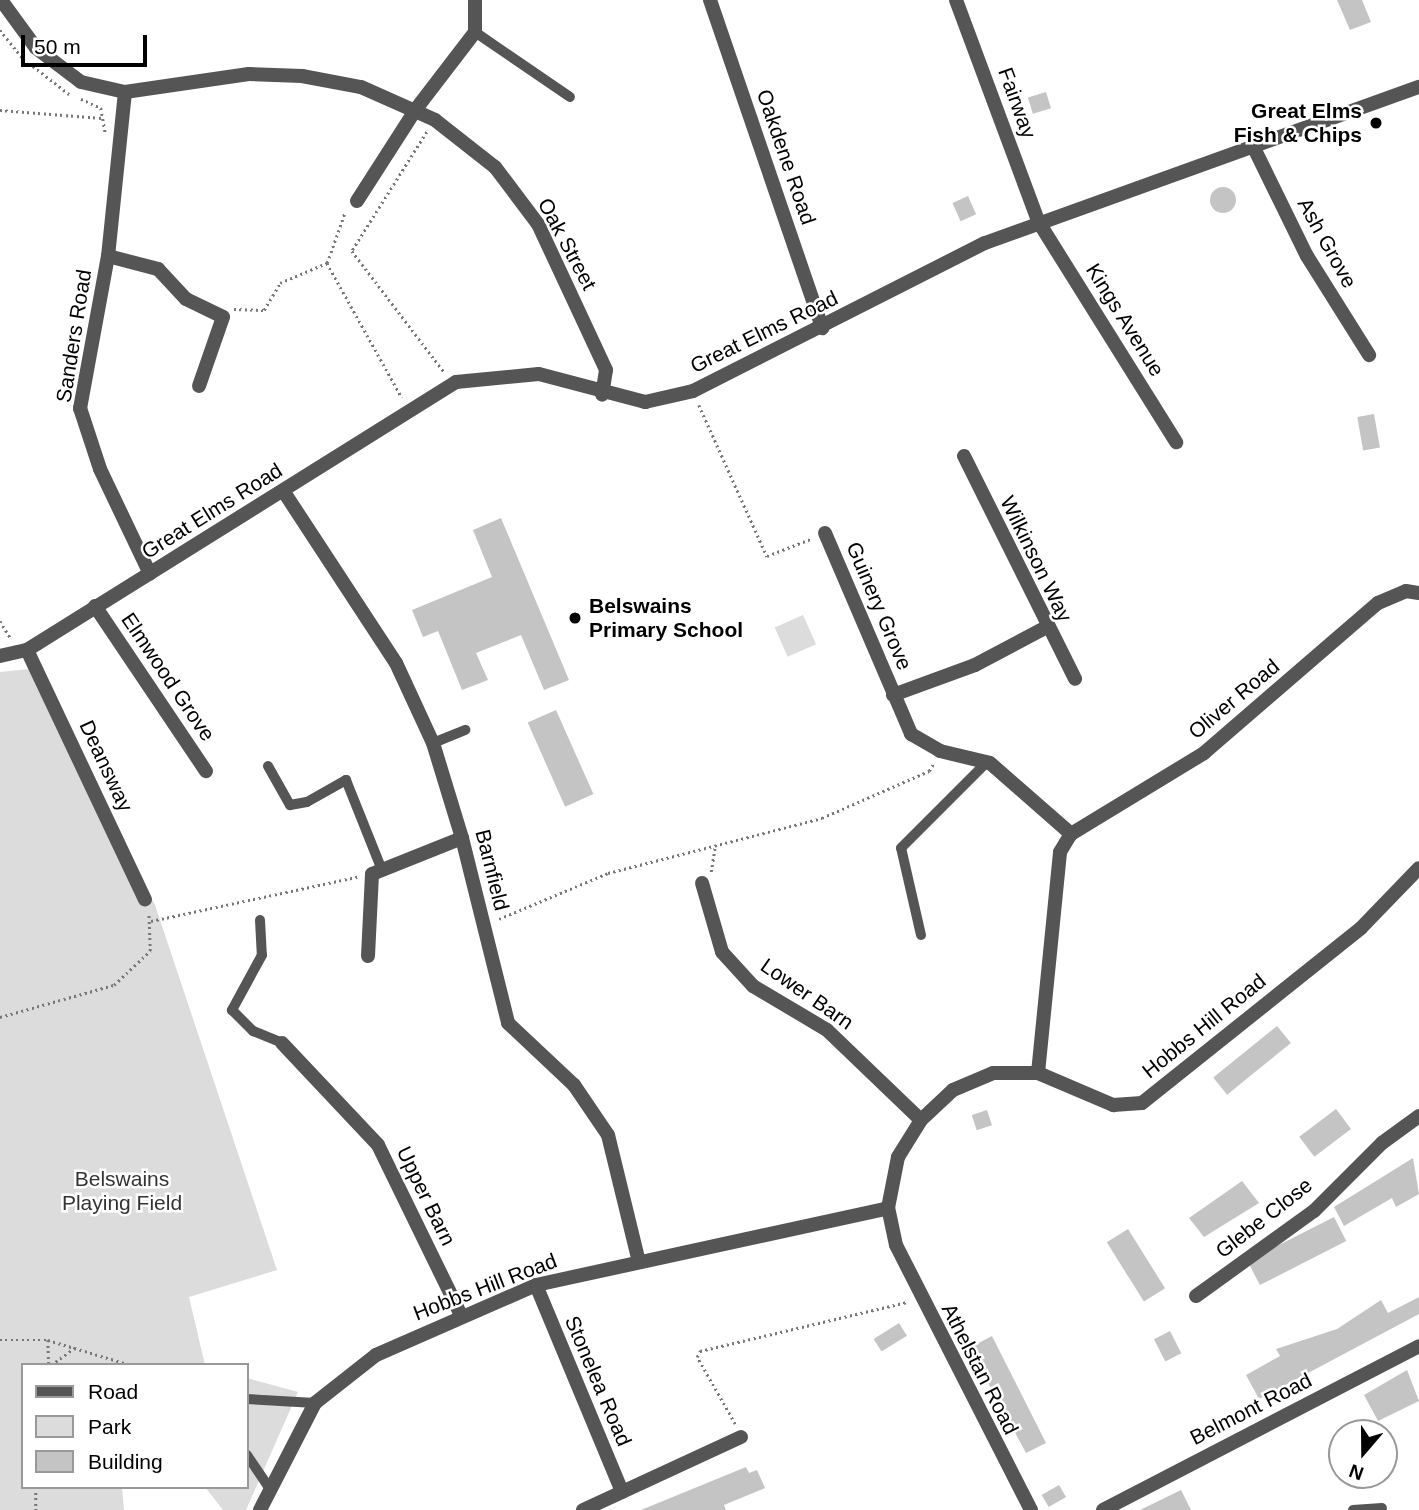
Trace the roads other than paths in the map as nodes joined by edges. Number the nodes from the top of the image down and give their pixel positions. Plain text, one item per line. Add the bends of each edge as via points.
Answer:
1 (1, 0) edge
2 (475, 0) edge
3 (710, 0) edge
4 (956, 0) edge
5 (475, 32) junction
6 (1419, 87) edge
7 (125, 92) junction
8 (570, 97) dead end
9 (416, 109) junction
10 (1254, 148) junction
11 (358, 200) road end
12 (1038, 221) junction
13 (108, 256) junction
14 (822, 328) junction
15 (1369, 355) dead end
16 (199, 386) dead end
17 (602, 396) junction
18 (1176, 442) dead end
19 (964, 456) dead end
20 (284, 492) junction
21 (825, 533) road end
22 (150, 574) junction
23 (1419, 593) edge
24 (94, 606) junction
25 (1045, 628) junction
26 (27, 650) junction
27 (0, 656) edge
28 (1074, 679) dead end
29 (893, 695) junction
30 (465, 730) dead end
31 (433, 743) junction
32 (987, 762) junction
33 (268, 766) dead end
34 (206, 771) dead end
35 (1070, 834) junction
36 (463, 838) junction
37 (1419, 868) edge
38 (377, 872) junction
39 (702, 883) road end
40 (145, 900) road end
41 (260, 920) dead end
42 (921, 935) dead end
43 (368, 956) dead end
44 (282, 1043) joint
45 (1038, 1073) junction
46 (1419, 1116) edge
47 (921, 1120) junction
48 (888, 1208) junction
49 (895, 1245) joint
50 (638, 1258) junction
51 (536, 1286) junction
52 (1196, 1296) dead end
53 (461, 1315) junction
54 (1419, 1346) edge
55 (248, 1399) edge
56 (315, 1403) junction
57 (741, 1437) road end
58 (248, 1456) edge
59 (267, 1485) junction
60 (622, 1492) junction
61 (1382, 1508) dead end
62 (260, 1510) edge
63 (583, 1510) edge
64 (1031, 1510) edge
65 (1103, 1510) edge
66 (1353, 1510) edge

1 - 7 street, Oak Street via 36,48 72,75
2 - 5 street
3 - 14 street, Oakdene Road
4 - 12 street, Fairway
5 - 8 lane via 501,44
5 - 9 street
6 - 10 street, Great Elms Road
7 - 9 street, Oak Street via 249,74 302,76 361,87
7 - 13 street, Sanders Road
9 - 11 street
9 - 17 street, Oak Street via 495,167 538,224 606,370
10 - 12 street, Great Elms Road
10 - 15 street, Ash Grove via 1307,256
12 - 14 street, Great Elms Road
12 - 18 street, Kings Avenue
13 - 16 street via 158,269 186,299 223,317
13 - 22 street, Sanders Road via 80,408 100,469
14 - 17 street, Great Elms Road via 693,391 645,402
17 - 20 street, Great Elms Road via 539,374 496,374 453,384
19 - 25 street, Wilkinson Way
20 - 22 street, Great Elms Road
20 - 31 street, Barnfield via 396,663
21 - 29 street, Guinery Grove
22 - 24 street, Great Elms Road
23 - 35 street, Oliver Road via 1378,603 1204,754
24 - 26 street, Great Elms Road
24 - 34 street, Elmwood Grove
25 - 28 street, Wilkinson Way
25 - 29 street, Guinery Grove via 975,665
26 - 27 street, Great Elms Road
26 - 40 street, Deansway
29 - 32 street, Guinery Grove via 911,734 940,751
30 - 31 lane
31 - 36 street, Barnfield
32 - 35 street
32 - 42 lane via 901,848
33 - 38 lane via 290,805 307,802 346,780
35 - 45 street via 1060,852
36 - 38 street
36 - 50 street, Barnfield via 508,1023 574,1086 608,1135
37 - 45 street, Hobbs Hill Road via 1361,928 1142,1103 1113,1105
38 - 43 street
39 - 47 street, Lower Barn via 722,952 752,986 827,1030
41 - 44 lane via 262,955 232,1010 253,1031
44 - 53 street, Upper Barn via 378,1146
45 - 47 street, Hobbs Hill Road via 993,1073 953,1090
46 - 52 street, Glebe Close via 1382,1143 1314,1211
47 - 48 street, Hobbs Hill Road via 898,1157
48 - 49 street, Hobbs Hill Road
48 - 50 street, Hobbs Hill Road
49 - 64 street, Athelstan Road
50 - 51 street, Hobbs Hill Road
51 - 53 street, Hobbs Hill Road
51 - 60 street, Stonelea Road
53 - 56 street, Hobbs Hill Road via 376,1355
54 - 65 street, Belmont Road
55 - 56 lane
56 - 59 street, Hobbs Hill Road
57 - 60 street
58 - 59 lane
59 - 62 street, Hobbs Hill Road
60 - 63 street
61 - 66 lane

